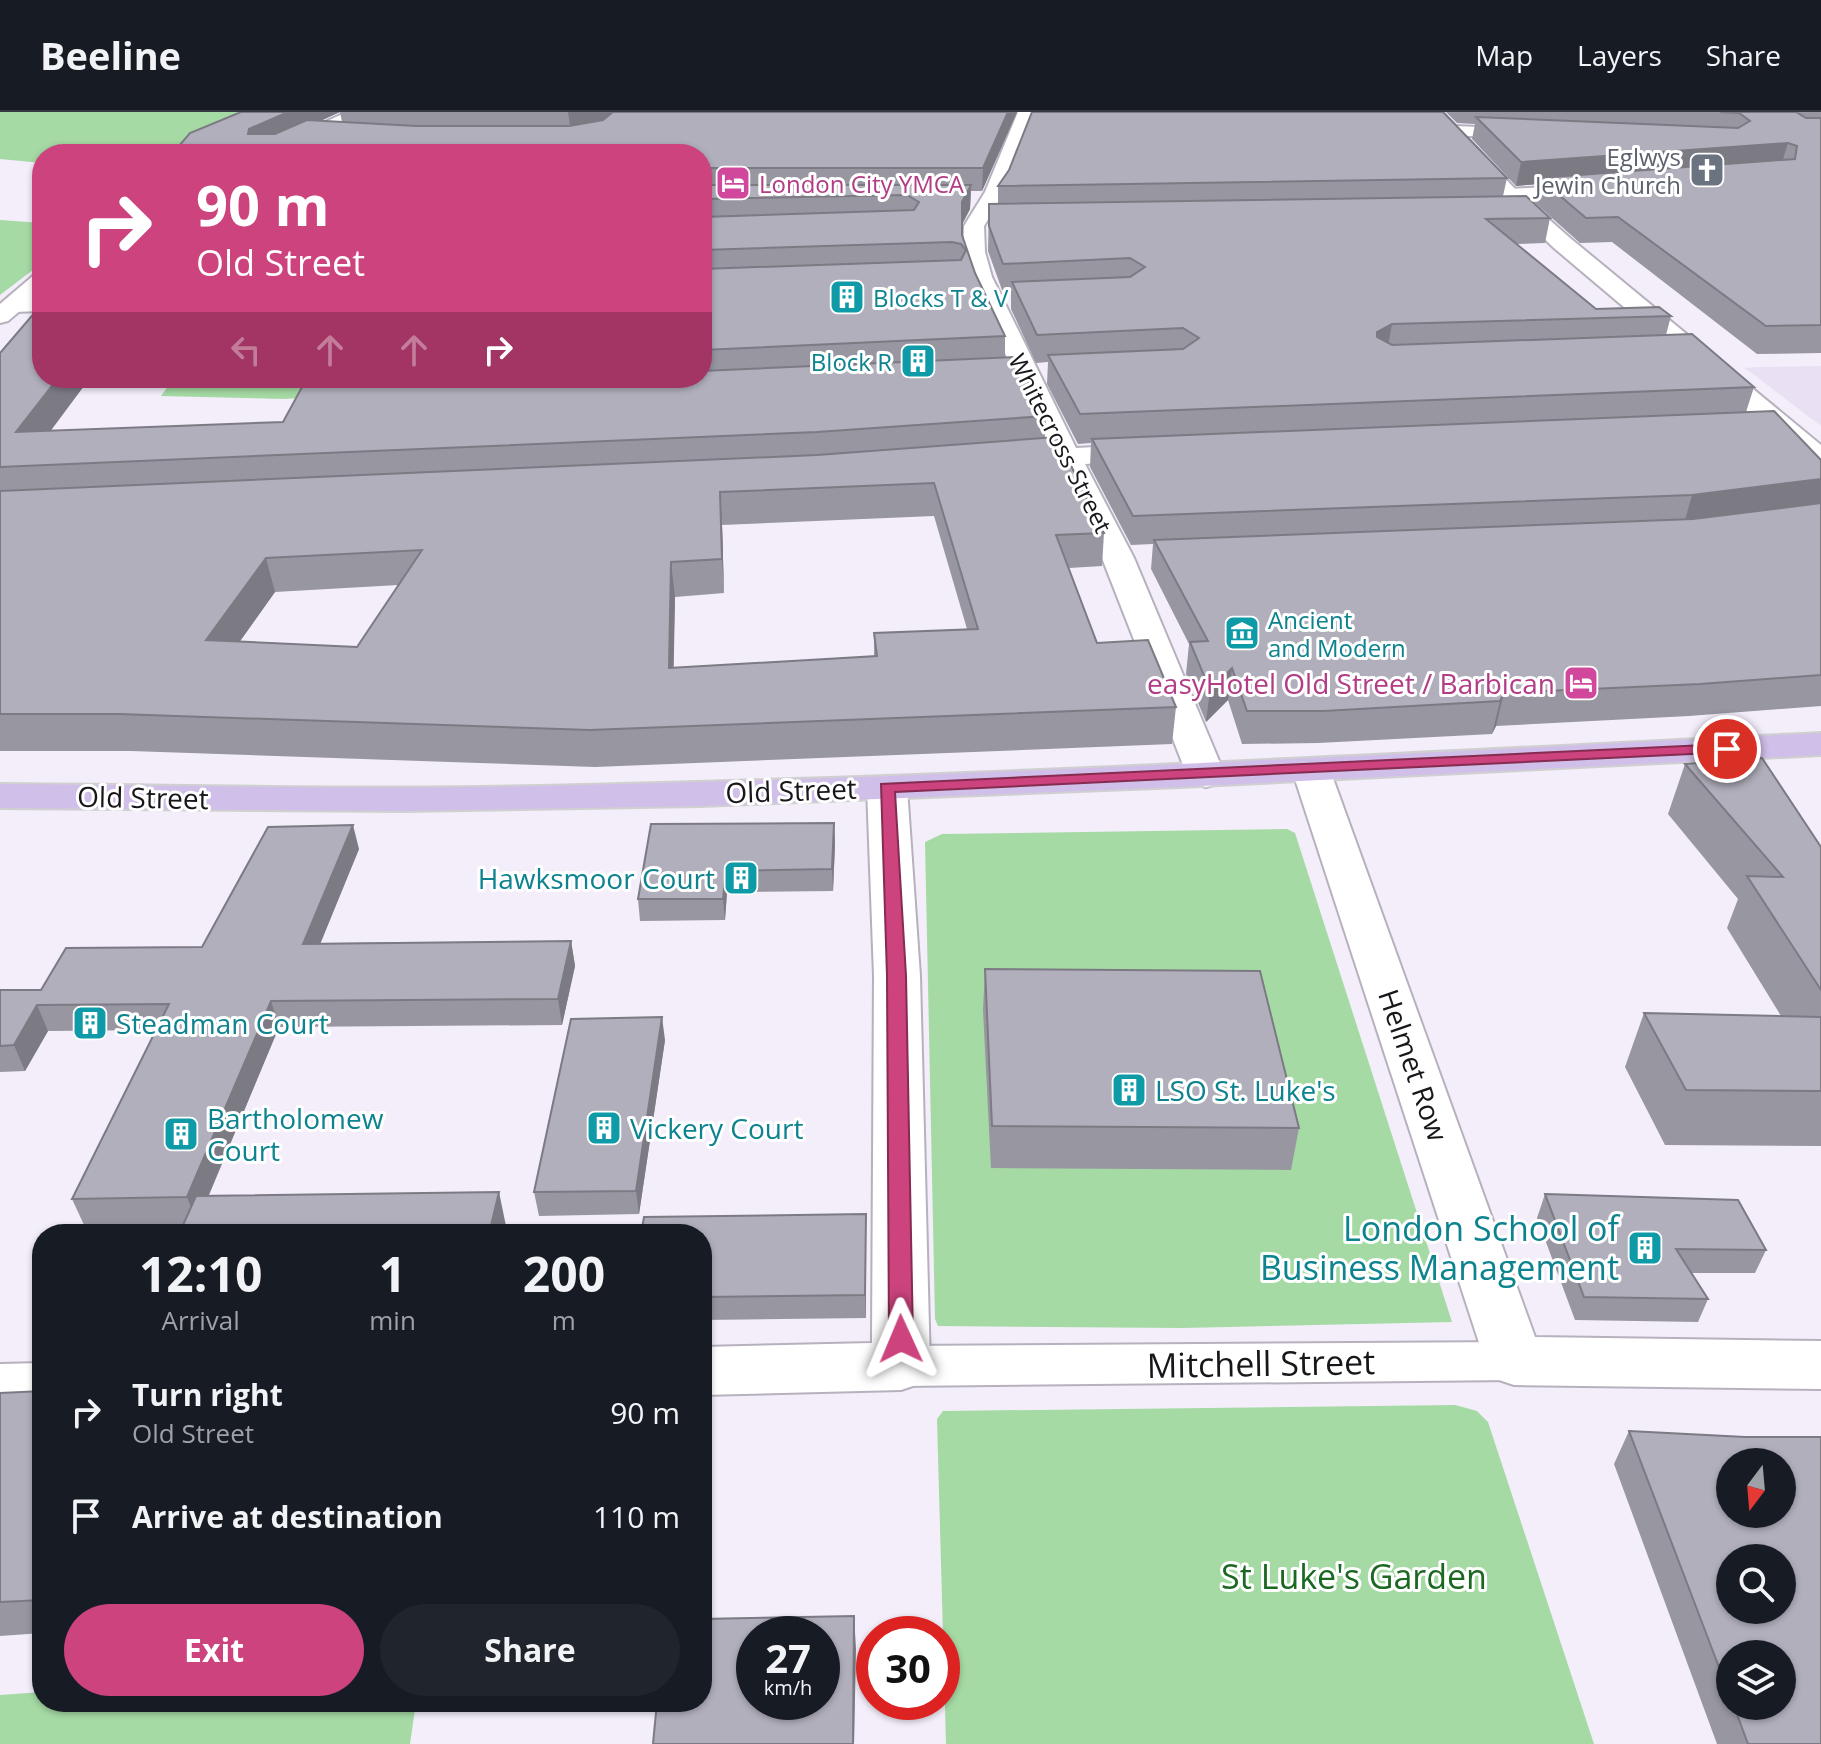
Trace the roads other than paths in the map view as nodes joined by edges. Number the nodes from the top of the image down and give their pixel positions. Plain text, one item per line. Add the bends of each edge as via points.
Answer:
1 (361, 112) edge
2 (1027, 112) edge
3 (1433, 112) edge
4 (1453, 131) junction
5 (308, 134) junction
6 (1555, 135) edge
7 (346, 136) edge
8 (286, 144) edge
9 (1609, 189) edge
10 (960, 199) edge
11 (991, 200) junction
12 (1518, 203) junction
13 (1495, 211) edge
14 (1010, 219) edge
15 (976, 222) junction
16 (950, 226) edge
17 (32, 289) edge
18 (32, 306) edge
19 (7, 310) edge
20 (1697, 353) junction
21 (1655, 355) edge
22 (1784, 426) junction
23 (1743, 428) edge
24 (1172, 451) edge
25 (1067, 456) junction
26 (1821, 459) edge
27 (975, 462) edge
28 (1821, 744) edge
29 (1311, 770) junction
30 (1206, 775) junction
31 (887, 788) junction
32 (0, 796) edge
33 (1514, 1361) junction
34 (1821, 1365) edge
35 (901, 1366) junction
36 (712, 1371) edge
37 (32, 1388) edge
38 (0, 1389) edge

1 - 5 street
2 - 11 street
3 - 4 street
4 - 6 street
4 - 12 street
5 - 7 street
5 - 8 street
9 - 12 street
10 - 11 street
11 - 15 street
12 - 13 street
12 - 20 street
14 - 15 street
15 - 16 street
15 - 25 street, Whitecross Street via 974,252 1002,300 1025,374
17 - 19 street
18 - 19 street
20 - 21 street
20 - 22 street
22 - 23 street
22 - 26 street
24 - 25 street
25 - 27 street
25 - 30 street, Whitecross Street via 1133,557
28 - 29 main road, Old Street
29 - 30 main road, Old Street
29 - 33 street, Helmet Row
30 - 31 main road, Old Street
31 - 32 main road, Old Street via 370,800
31 - 35 street via 897,976
33 - 34 street, Mitchell Street
33 - 35 street, Mitchell Street
35 - 36 street, Mitchell Street
37 - 38 street

